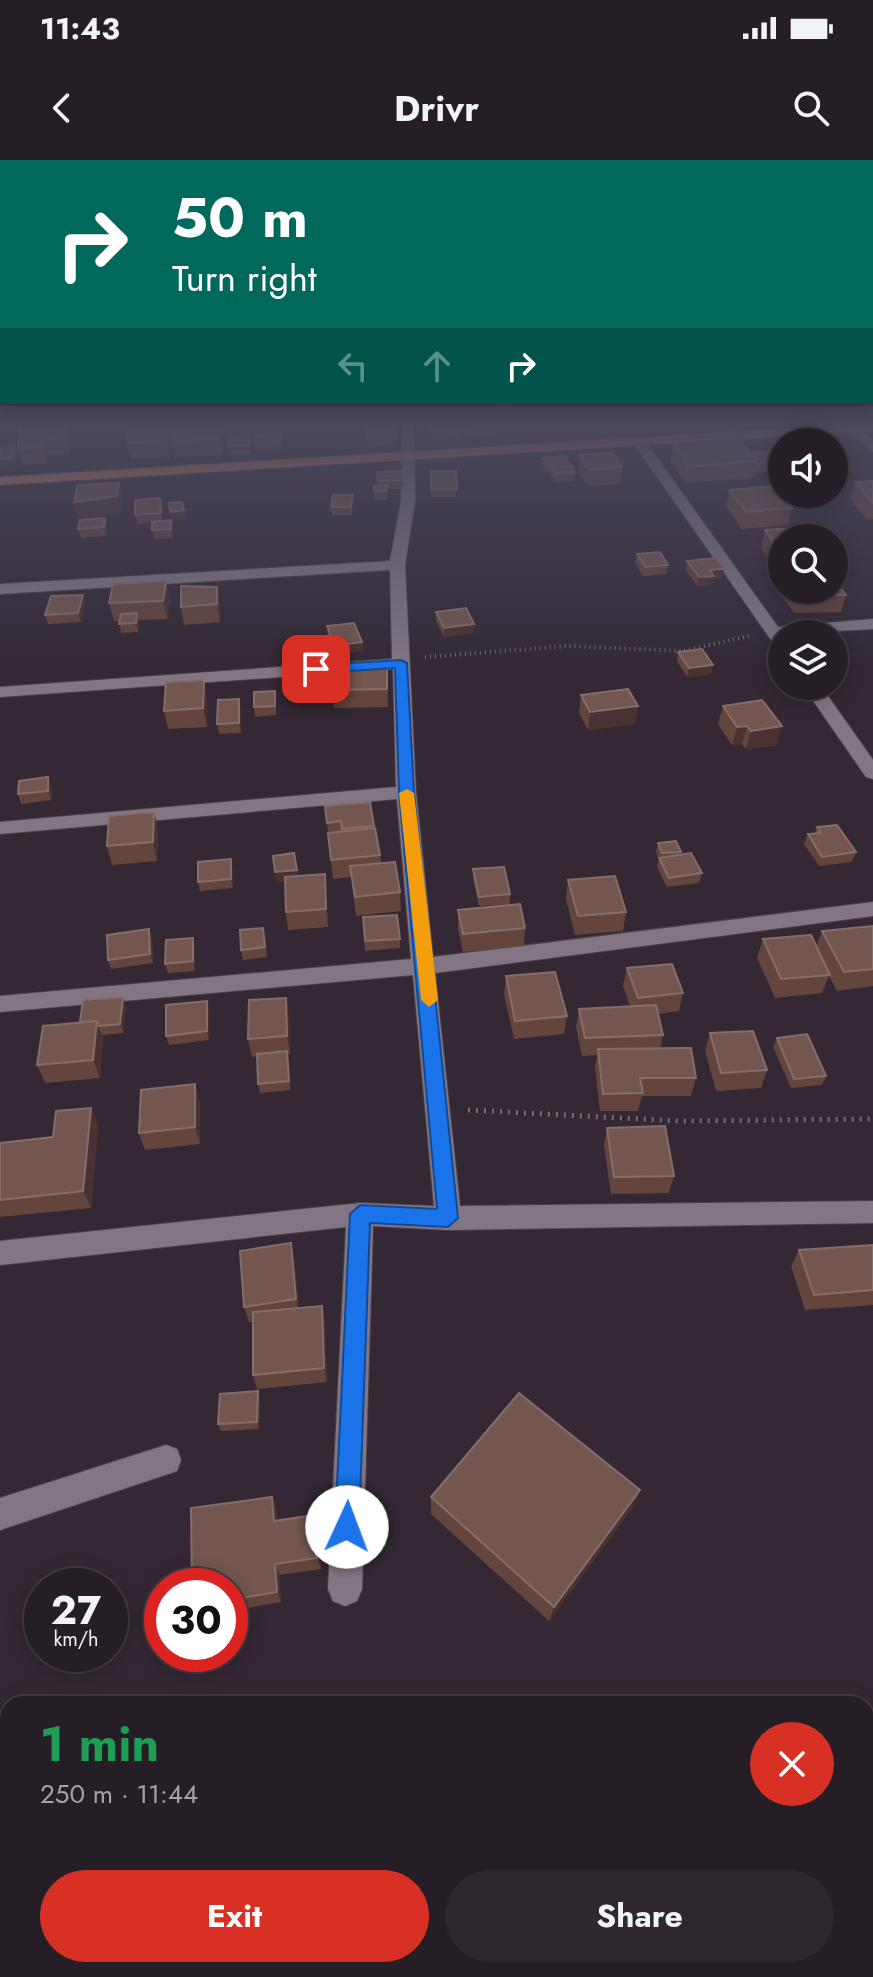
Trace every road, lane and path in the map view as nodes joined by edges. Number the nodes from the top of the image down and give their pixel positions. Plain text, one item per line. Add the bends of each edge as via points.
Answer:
1 (407, 505) edge
2 (683, 505) edge
3 (397, 565) junction
4 (0, 589) edge
5 (768, 624) edge
6 (873, 624) edge
7 (848, 628) edge
8 (768, 639) edge
9 (401, 661) junction
10 (0, 692) edge
11 (824, 700) edge
12 (866, 749) edge
13 (873, 773) edge
14 (406, 792) junction
15 (0, 828) edge
16 (873, 909) edge
17 (426, 966) junction
18 (0, 1004) edge
19 (439, 1108) junction
20 (873, 1119) edge
21 (873, 1212) edge
22 (360, 1214) junction
23 (448, 1218) junction
24 (0, 1253) edge
25 (166, 1460) dead end
26 (0, 1514) edge
27 (345, 1589) dead end

1 - 3 street
2 - 5 street
3 - 4 street
3 - 9 street
6 - 7 street
8 - 9 path via 682,651 567,646
9 - 10 street
9 - 14 street
11 - 12 street
12 - 13 street
14 - 15 street
14 - 17 street
16 - 17 street
17 - 18 street
17 - 19 street
19 - 20 path via 680,1121
19 - 23 street
21 - 23 street
22 - 23 street
22 - 24 street
22 - 27 street
25 - 26 street

